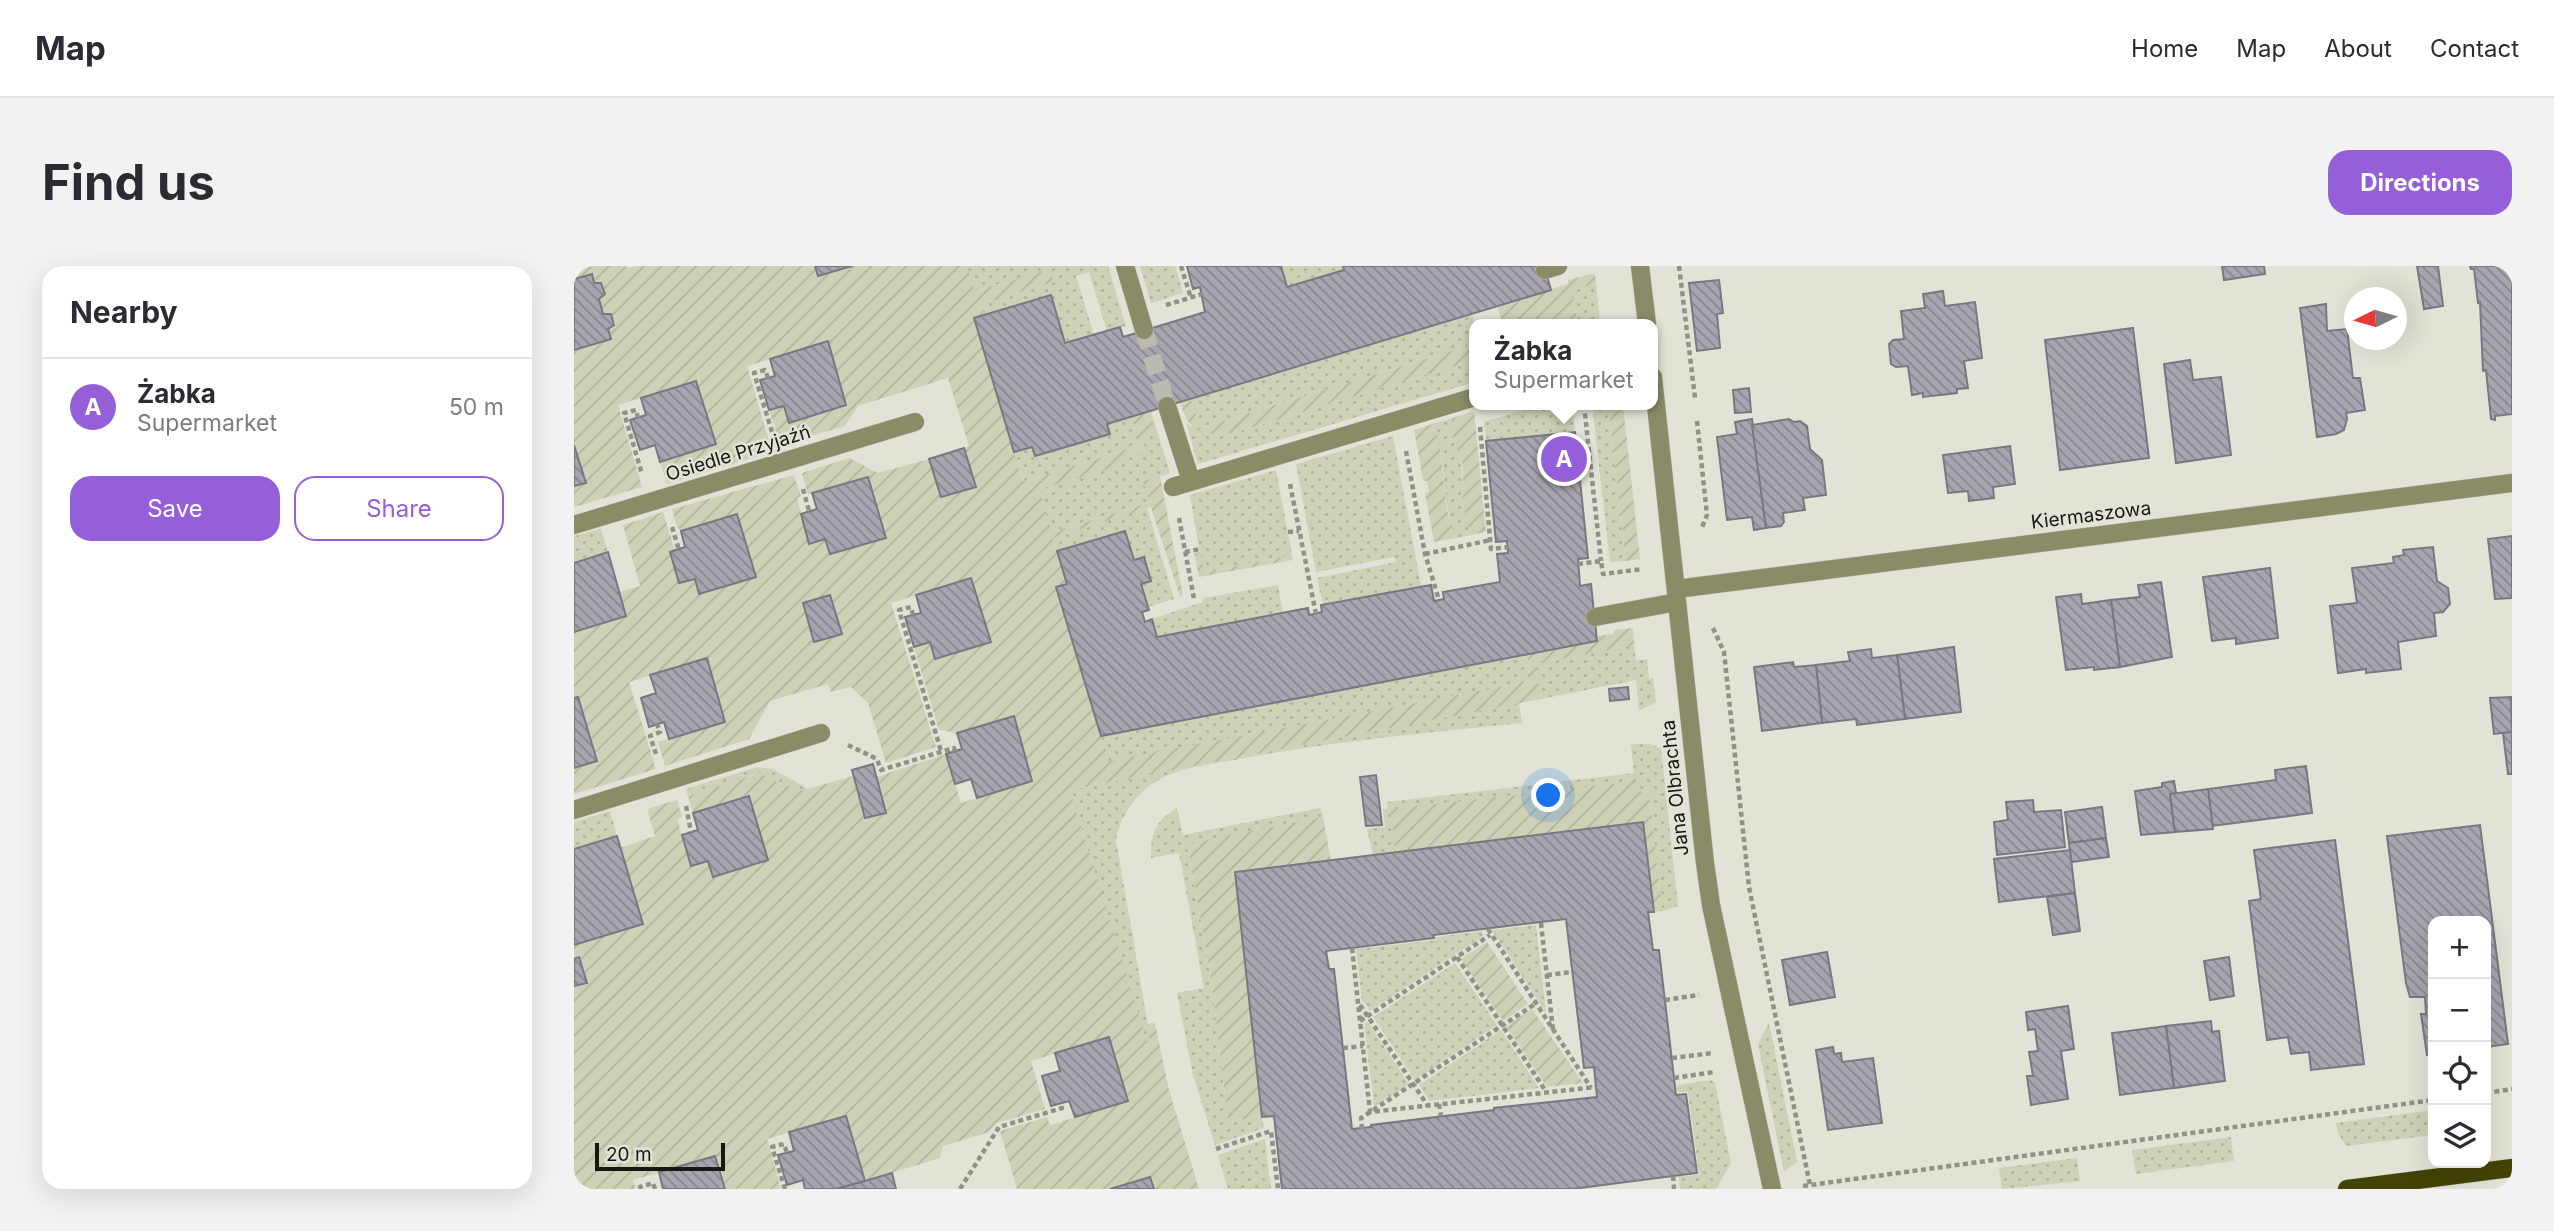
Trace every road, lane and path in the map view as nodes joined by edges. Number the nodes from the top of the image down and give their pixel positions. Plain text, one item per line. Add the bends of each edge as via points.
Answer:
1 (1125, 266) edge
2 (1181, 266) edge
3 (1640, 266) edge
4 (1679, 266) edge
5 (1191, 298) dead end
6 (1646, 319) edge
7 (1144, 330) tunnel mouth
8 (768, 378) dead end
9 (1695, 398) dead end
10 (1469, 399) edge
11 (1167, 406) tunnel mouth
12 (1585, 410) edge
13 (1656, 410) edge
14 (638, 418) dead end
15 (1479, 418) dead end
16 (1401, 419) junction
17 (1697, 421) dead end
18 (915, 422) dead end
19 (1283, 454) junction
20 (781, 462) junction
21 (2512, 483) edge
22 (1182, 484) junction
23 (649, 502) junction
24 (574, 525) edge
25 (1299, 531) junction
26 (1287, 532) dead end
27 (1700, 535) dead end
28 (1490, 540) junction
29 (1508, 547) dead end
30 (1200, 549) dead end
31 (1185, 552) junction
32 (1425, 554) junction
33 (1601, 561) junction
34 (1578, 564) dead end
35 (1648, 568) dead end
36 (1676, 596) junction
37 (1194, 599) dead end
38 (1439, 600) dead end
39 (1316, 614) dead end
40 (913, 615) dead end
41 (1595, 617) dead end
42 (1711, 625) dead end
43 (821, 733) joint
44 (941, 751) junction
45 (955, 752) dead end
46 (574, 810) edge
47 (1541, 922) dead end
48 (1488, 929) dead end
49 (1490, 935) junction
50 (1352, 948) dead end
51 (1457, 957) junction
52 (1572, 972) dead end
53 (1547, 975) junction
54 (1704, 994) dead end
55 (1665, 1000) dead end
56 (1358, 1002) junction
57 (1535, 1004) junction
58 (1367, 1016) junction
59 (1360, 1021) junction
60 (1502, 1025) junction
61 (1553, 1031) junction
62 (1363, 1046) junction
63 (1343, 1048) dead end
64 (1715, 1053) dead end
65 (1672, 1058) dead end
66 (1719, 1072) dead end
67 (1674, 1078) dead end
68 (1414, 1084) junction
69 (2512, 1089) edge
70 (2491, 1092) edge
71 (1547, 1093) junction
72 (2428, 1101) edge
73 (1061, 1103) dead end
74 (1440, 1104) junction
75 (1428, 1106) junction
76 (1370, 1112) junction
77 (1441, 1116) dead end
78 (1362, 1129) dead end
79 (1216, 1149) dead end
80 (787, 1153) dead end
81 (2512, 1168) edge
82 (1673, 1175) dead end
83 (1810, 1185) junction
84 (1799, 1187) dead end
85 (641, 1189) edge
86 (655, 1189) edge
87 (785, 1189) edge
88 (960, 1189) edge
89 (1278, 1189) edge
90 (1674, 1189) edge
91 (1772, 1189) edge
92 (2347, 1189) edge

1 - 7 street
2 - 5 path
3 - 6 street
4 - 9 path
8 - 20 path via 765,370 754,373
10 - 16 street
11 - 22 street
12 - 33 path
13 - 36 street, Jana Olbrachta
14 - 23 path via 636,410 624,413
15 - 28 path
16 - 19 street
16 - 32 path
17 - 27 path via 1707,515
18 - 20 street, Osiedle Przyjaźń
19 - 22 street
19 - 25 path
20 - 23 street, Osiedle Przyjaźń
21 - 36 street, Kiermaszowa
22 - 31 path
23 - 24 street, Osiedle Przyjaźń
25 - 26 path
25 - 39 path
28 - 29 path via 1491,549
28 - 32 path
30 - 31 path
31 - 37 path
32 - 38 path
33 - 34 path
33 - 35 path via 1603,574
36 - 41 street, Kiermaszowa
36 - 91 street, Jana Olbrachta via 1704,863
40 - 44 path via 911,607 899,610
42 - 83 path via 1724,652 1749,887
43 - 44 path via 877,759 881,770
43 - 46 street
44 - 45 path via 954,748
47 - 53 path
48 - 49 path
49 - 51 path
49 - 57 path
50 - 56 path
51 - 58 path
51 - 60 path
52 - 53 path
53 - 61 path
54 - 55 path
56 - 58 path
56 - 59 path
57 - 60 path
57 - 61 path
58 - 59 path
58 - 68 path
59 - 62 path
60 - 68 path
60 - 71 path
61 - 71 path via 1593,1088
62 - 63 path
62 - 76 path
64 - 65 path
66 - 67 path
68 - 75 path
68 - 76 path
69 - 70 path
71 - 74 path
72 - 83 path
73 - 88 path via 1062,1108 999,1128
74 - 75 path
74 - 77 path
75 - 76 path
76 - 78 path via 1361,1118
79 - 89 path via 1273,1131
80 - 87 path via 784,1144 772,1147
81 - 92 main road
82 - 90 path
83 - 84 path
85 - 86 path via 653,1183

